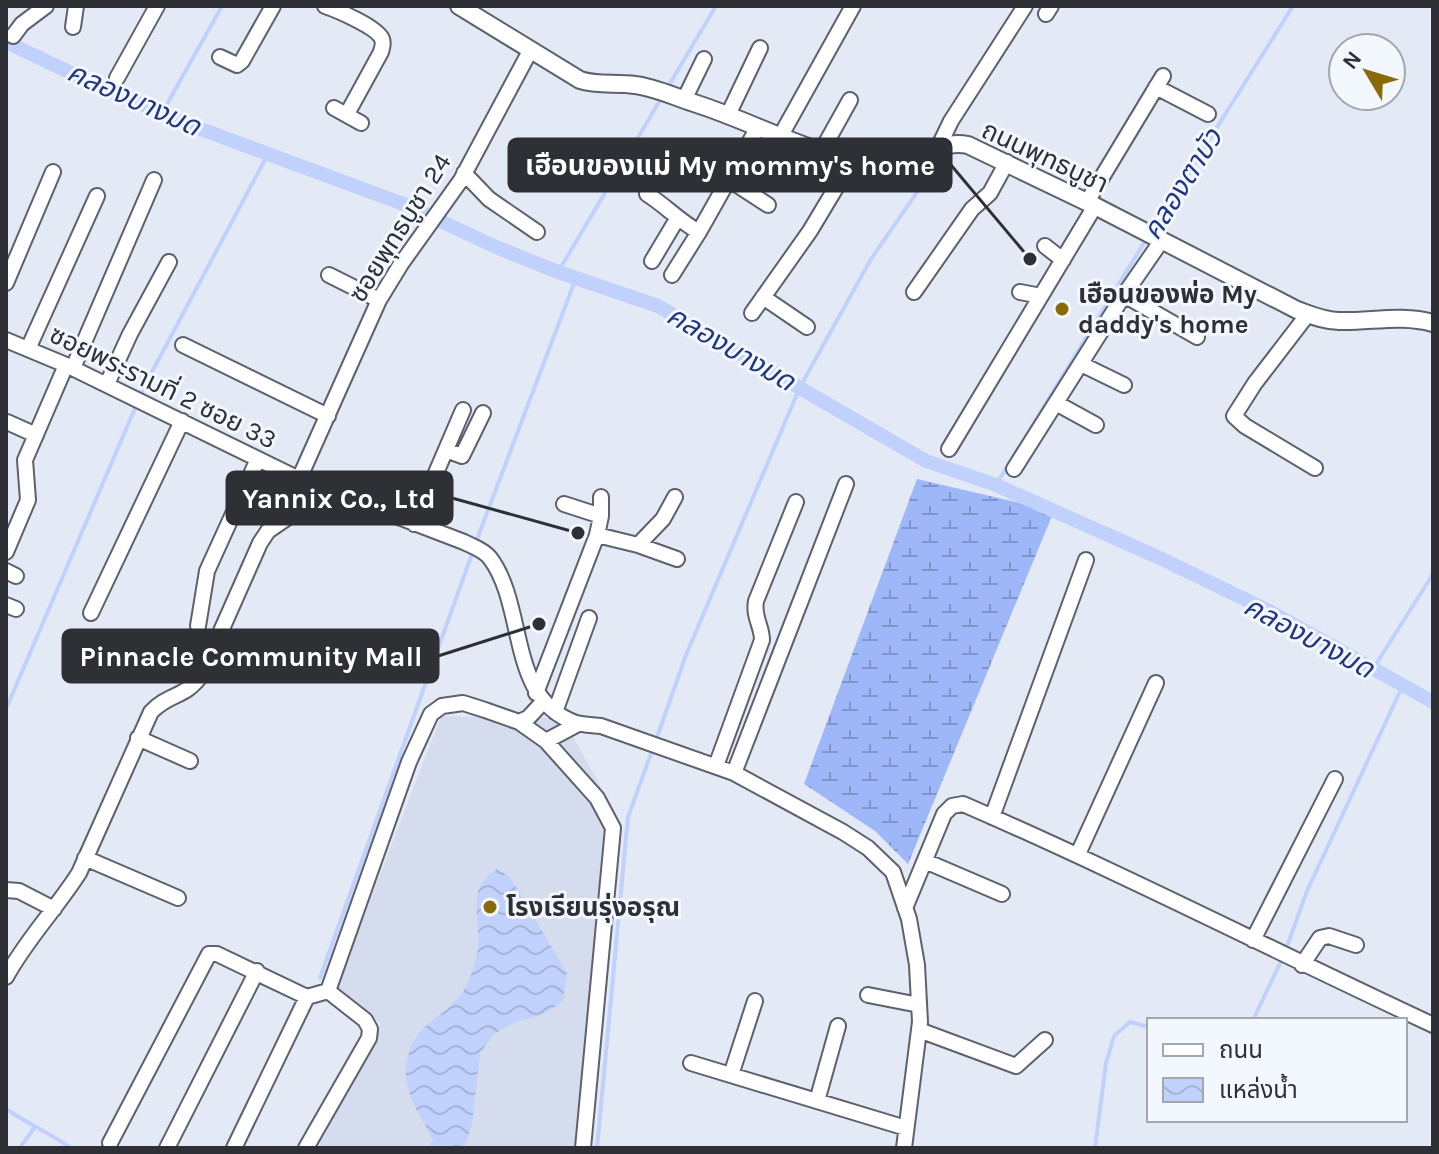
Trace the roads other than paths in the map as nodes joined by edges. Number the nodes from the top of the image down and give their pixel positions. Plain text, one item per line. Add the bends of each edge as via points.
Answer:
1 (46, 6) edge
2 (76, 6) edge
3 (157, 6) edge
4 (273, 6) edge
5 (459, 6) edge
6 (853, 6) edge
7 (1025, 6) edge
8 (333, 7) edge
9 (354, 12) edge
10 (73, 27) dead end
11 (13, 36) dead end
12 (760, 48) dead end
13 (530, 51) junction
14 (220, 57) dead end
15 (704, 59) dead end
16 (117, 78) dead end
17 (677, 98) junction
18 (850, 100) dead end
19 (1208, 114) dead end
20 (728, 115) junction
21 (361, 123) dead end
22 (757, 129) junction
23 (786, 139) junction
24 (939, 146) junction
25 (821, 152) junction
26 (1007, 162) junction
27 (53, 172) dead end
28 (462, 176) junction
29 (728, 179) junction
30 (154, 180) dead end
31 (647, 194) dead end
32 (97, 196) dead end
33 (1091, 204) junction
34 (768, 205) dead end
35 (677, 219) junction
36 (537, 232) dead end
37 (699, 232) junction
38 (1153, 236) junction
39 (1045, 246) dead end
40 (1063, 260) junction
41 (652, 261) dead end
42 (169, 262) dead end
43 (329, 275) dead end
44 (672, 275) dead end
45 (6, 283) edge
46 (914, 292) dead end
47 (1020, 292) dead end
48 (1124, 295) junction
49 (1041, 296) junction
50 (763, 297) junction
51 (379, 300) junction
52 (752, 313) dead end
53 (1308, 314) junction
54 (1433, 323) edge
55 (807, 327) dead end
56 (1197, 337) dead end
57 (6, 340) edge
58 (183, 345) dead end
59 (28, 349) junction
60 (1081, 364) junction
61 (70, 366) junction
62 (107, 384) junction
63 (1124, 385) dead end
64 (1056, 403) junction
65 (463, 410) dead end
66 (483, 413) dead end
67 (328, 416) junction
68 (182, 421) junction
69 (7, 422) edge
70 (1096, 425) dead end
71 (36, 435) junction
72 (949, 449) dead end
73 (446, 450) junction
74 (258, 459) junction
75 (1315, 468) dead end
76 (1014, 469) dead end
77 (312, 484) junction
78 (846, 484) dead end
79 (601, 497) dead end
80 (675, 497) dead end
81 (796, 502) dead end
82 (564, 504) dead end
83 (601, 516) junction
84 (414, 524) junction
85 (597, 535) junction
86 (638, 545) junction
87 (6, 552) edge
88 (677, 559) dead end
89 (1086, 560) dead end
90 (91, 613) dead end
91 (589, 618) dead end
92 (198, 626) dead end
93 (1156, 683) dead end
94 (545, 702) junction
95 (519, 722) junction
96 (578, 724) junction
97 (138, 738) junction
98 (546, 741) junction
99 (190, 761) dead end
100 (716, 766) junction
101 (734, 773) junction
102 (1335, 779) dead end
103 (992, 817) junction
104 (1078, 854) junction
105 (85, 858) junction
106 (925, 861) junction
107 (6, 890) edge
108 (1002, 894) dead end
109 (178, 898) dead end
110 (905, 908) junction
111 (54, 909) junction
112 (1259, 943) junction
113 (1356, 945) dead end
114 (1302, 965) junction
115 (257, 971) junction
116 (6, 977) edge
117 (328, 991) junction
118 (868, 995) dead end
119 (307, 997) junction
120 (755, 1001) dead end
121 (919, 1005) junction
122 (1433, 1025) edge
123 (838, 1026) dead end
124 (919, 1030) junction
125 (1045, 1040) dead end
126 (691, 1063) dead end
127 (731, 1075) junction
128 (817, 1101) junction
129 (906, 1128) junction
130 (110, 1143) dead end
131 (167, 1148) edge
132 (234, 1148) edge
133 (306, 1148) edge
134 (583, 1148) edge
135 (904, 1148) edge

1 - 11 street
2 - 10 street
3 - 16 street
4 - 14 street via 242,61 237,65
5 - 13 main road, ถนนพุทธบูชา
6 - 23 street
7 - 24 street
8 - 9 street
9 - 21 street via 378,34 382,46 340,111
12 - 20 street
13 - 17 main road, ถนนพุทธบูชา via 580,80 636,85
13 - 28 street, ซอยพุทธบูชา 24
15 - 17 street
17 - 20 main road, ถนนพุทธบูชา
18 - 25 street
19 - 33 street via 1160,81
20 - 22 main road, ถนนพุทธบูชา
22 - 23 main road, ถนนพุทธบูชา
22 - 29 street
23 - 25 main road, ถนนพุทธบูชา
23 - 50 street via 795,156 837,186
24 - 25 main road, ถนนพุทธบูชา via 883,165
24 - 26 main road, ถนนพุทธบูชา via 968,145
26 - 33 main road, ถนนพุทธบูชา
26 - 46 street via 990,193 972,209
27 - 45 street
28 - 36 street
28 - 51 street, ซอยพุทธบูชา 24
29 - 34 street
29 - 37 street
30 - 61 street
31 - 35 street
32 - 59 street
33 - 38 main road, ถนนพุทธบูชา
33 - 40 street
35 - 37 street
35 - 41 street
37 - 44 street
38 - 48 street
38 - 53 main road, ถนนพุทธบูชา
39 - 40 street
40 - 49 street
42 - 62 street
43 - 51 street
47 - 49 street
48 - 56 street
48 - 60 street
49 - 72 street
50 - 52 street
50 - 55 street
51 - 67 street, ซอยพุทธบูชา 24
53 - 54 main road, ถนนพุทธบูชา via 1339,321 1385,317
53 - 75 street via 1234,416
57 - 59 street, ซอยพระรามที่ 2 ซอย 33
58 - 67 street
59 - 61 street, ซอยพระรามที่ 2 ซอย 33
60 - 63 street
60 - 64 street
61 - 62 street, ซอยพระรามที่ 2 ซอย 33
61 - 71 street
62 - 68 street, ซอยพระรามที่ 2 ซอย 33
64 - 70 street
64 - 76 street
65 - 73 street
66 - 73 street via 462,456
67 - 77 street, ซอยพุทธบูชา 24
68 - 74 street, ซอยพระรามที่ 2 ซอย 33
68 - 90 street
69 - 71 street
71 - 87 street via 25,460 28,500
73 - 84 street
74 - 77 street, ซอยพระรามที่ 2 ซอย 33
74 - 92 street via 207,571
77 - 84 street, ซอยพระรามที่ 2 ซอย 33
77 - 97 street, ซอยพุทธบูชา 24 via 297,523 260,543 202,674 188,691 161,702
78 - 101 street
79 - 83 street
80 - 86 street
81 - 100 street via 756,601 762,640
82 - 83 street
83 - 85 street
84 - 94 street, ซอยพระรามที่ 2 ซอย 33 via 464,542 491,559
85 - 86 street
85 - 94 street
86 - 88 street
89 - 103 street
91 - 94 street
93 - 104 street
94 - 95 street
94 - 96 street
95 - 98 street
95 - 117 street via 463,703 431,714
96 - 98 street
96 - 100 street via 601,726
97 - 99 street
97 - 105 street
98 - 134 street via 597,798 613,828
100 - 101 street
101 - 110 street via 868,848 893,872
102 - 112 street
103 - 104 street
103 - 106 street via 963,804 952,806
104 - 112 street
105 - 109 street
105 - 111 street
106 - 108 street
106 - 110 street
107 - 111 street
110 - 121 street
111 - 116 street
112 - 114 street
113 - 114 street via 1320,938
114 - 122 street
115 - 119 street
115 - 130 street via 217,954 204,959
115 - 131 street
117 - 119 street
117 - 133 street via 365,1020 369,1038
118 - 121 street
119 - 132 street
120 - 127 street
121 - 124 street
123 - 128 street
124 - 125 street via 1016,1066
124 - 129 street
126 - 127 street
127 - 128 street
128 - 129 street
129 - 135 street

